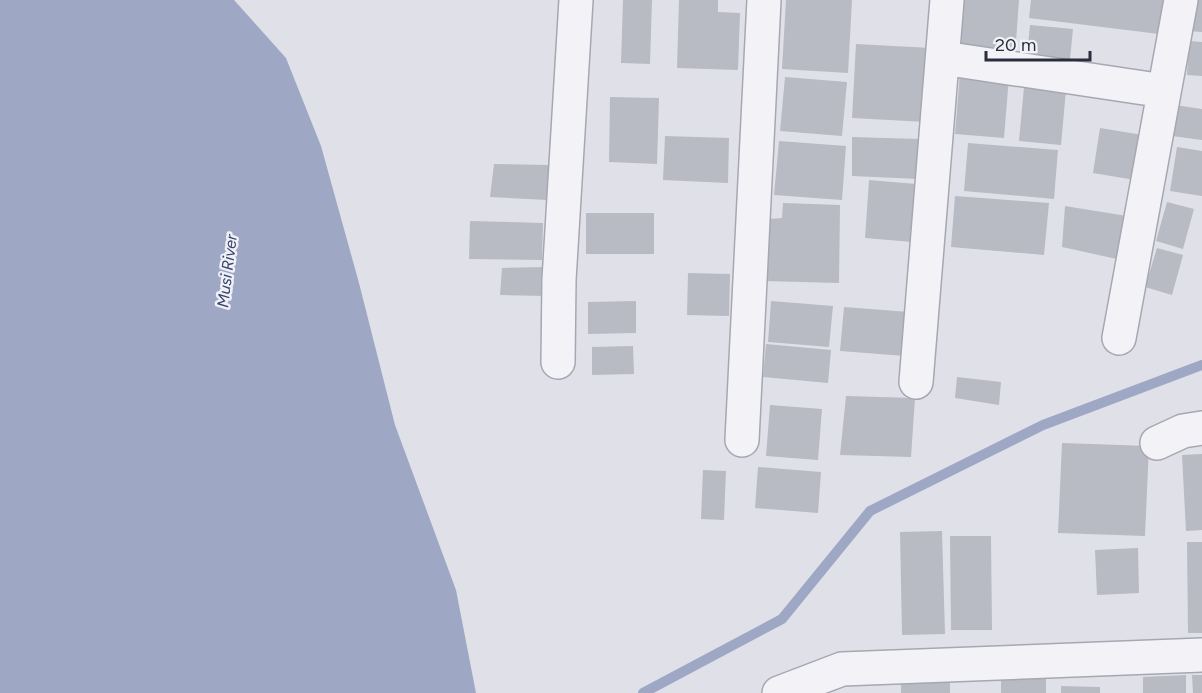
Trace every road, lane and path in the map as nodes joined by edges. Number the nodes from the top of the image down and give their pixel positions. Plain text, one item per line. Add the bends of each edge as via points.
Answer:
1 (576, 0) edge
2 (765, 0) edge
3 (947, 0) edge
4 (1181, 0) edge
5 (943, 58) junction
6 (1164, 91) junction
7 (1119, 338) dead end
8 (558, 362) dead end
9 (916, 382) dead end
10 (1202, 428) edge
11 (742, 440) dead end
12 (1157, 443) dead end
13 (1202, 655) edge
14 (779, 693) edge

1 - 8 street
2 - 11 street
3 - 5 street
4 - 6 street
5 - 6 street
5 - 9 street
6 - 7 street
10 - 12 street via 1183,431
13 - 14 street via 843,669

